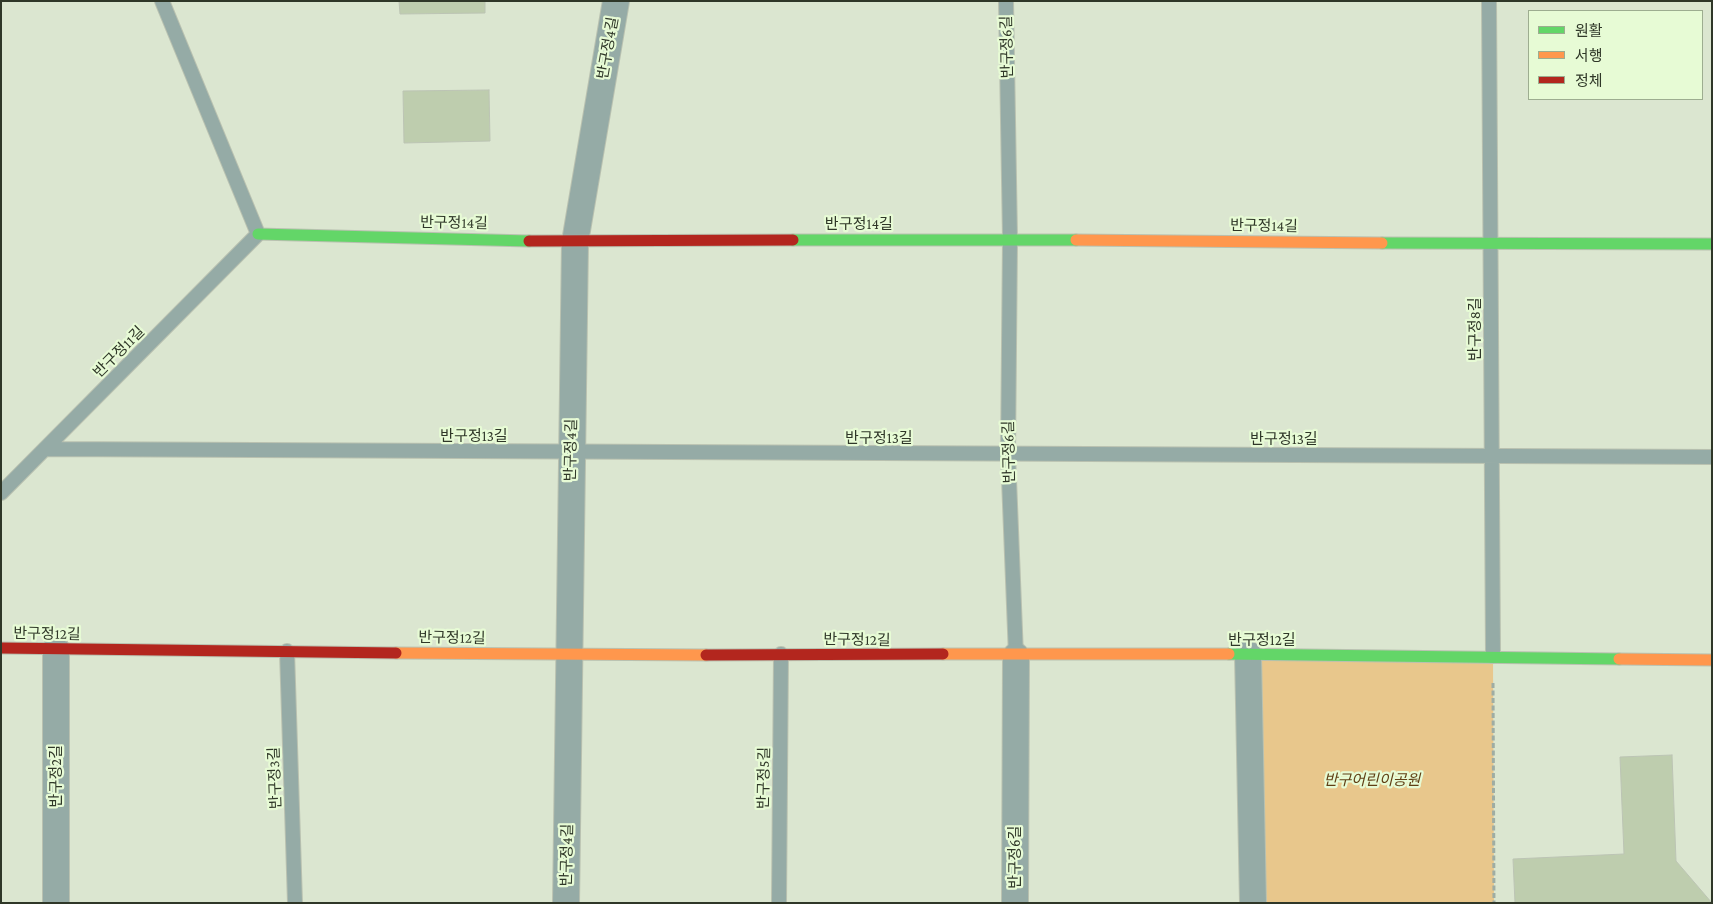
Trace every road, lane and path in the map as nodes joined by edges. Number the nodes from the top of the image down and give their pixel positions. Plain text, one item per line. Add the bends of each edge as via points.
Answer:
1 (162, 1) edge
2 (616, 1) edge
3 (1006, 1) edge
4 (1489, 1) edge
5 (258, 234) junction
6 (1010, 239) junction
7 (575, 242) junction
8 (1712, 244) edge
9 (1491, 245) junction
10 (46, 449) junction
11 (570, 453) junction
12 (1008, 454) junction
13 (1492, 455) junction
14 (1712, 457) edge
15 (1, 493) edge
16 (1, 648) edge
17 (56, 649) junction
18 (287, 651) junction
19 (781, 654) junction
20 (1248, 654) junction
21 (571, 655) junction
22 (1016, 656) junction
23 (1493, 656) junction
24 (1712, 660) edge
25 (56, 903) edge
26 (295, 903) edge
27 (566, 903) edge
28 (779, 903) edge
29 (1015, 903) edge
30 (1253, 903) edge
31 (1494, 903) edge

1 - 5 lane
2 - 7 street, 반구정4길
3 - 6 lane, 반구정6길
4 - 9 lane, 반구정8길
5 - 7 street, 반구정14길
5 - 10 lane, 반구정11길
6 - 7 street, 반구정14길
6 - 9 street, 반구정14길
6 - 12 lane, 반구정6길
7 - 11 street, 반구정4길
8 - 9 street, 반구정14길
9 - 13 lane, 반구정8길
10 - 11 lane, 반구정13길
10 - 15 lane, 반구정11길
11 - 12 lane, 반구정13길
11 - 21 street, 반구정4길
12 - 13 lane, 반구정13길
12 - 22 lane, 반구정6길
13 - 14 lane, 반구정13길
13 - 23 lane, 반구정8길
16 - 17 street, 반구정12길
17 - 18 street, 반구정12길
17 - 25 street, 반구정2길
18 - 21 street, 반구정12길
18 - 26 lane, 반구정3길
19 - 21 street, 반구정12길
19 - 22 street, 반구정12길
19 - 28 lane, 반구정5길
20 - 22 street, 반구정12길
20 - 23 street, 반구정12길
20 - 30 street
21 - 27 street, 반구정4길
22 - 29 street, 반구정6길
23 - 24 street, 반구정12길
23 - 31 path

